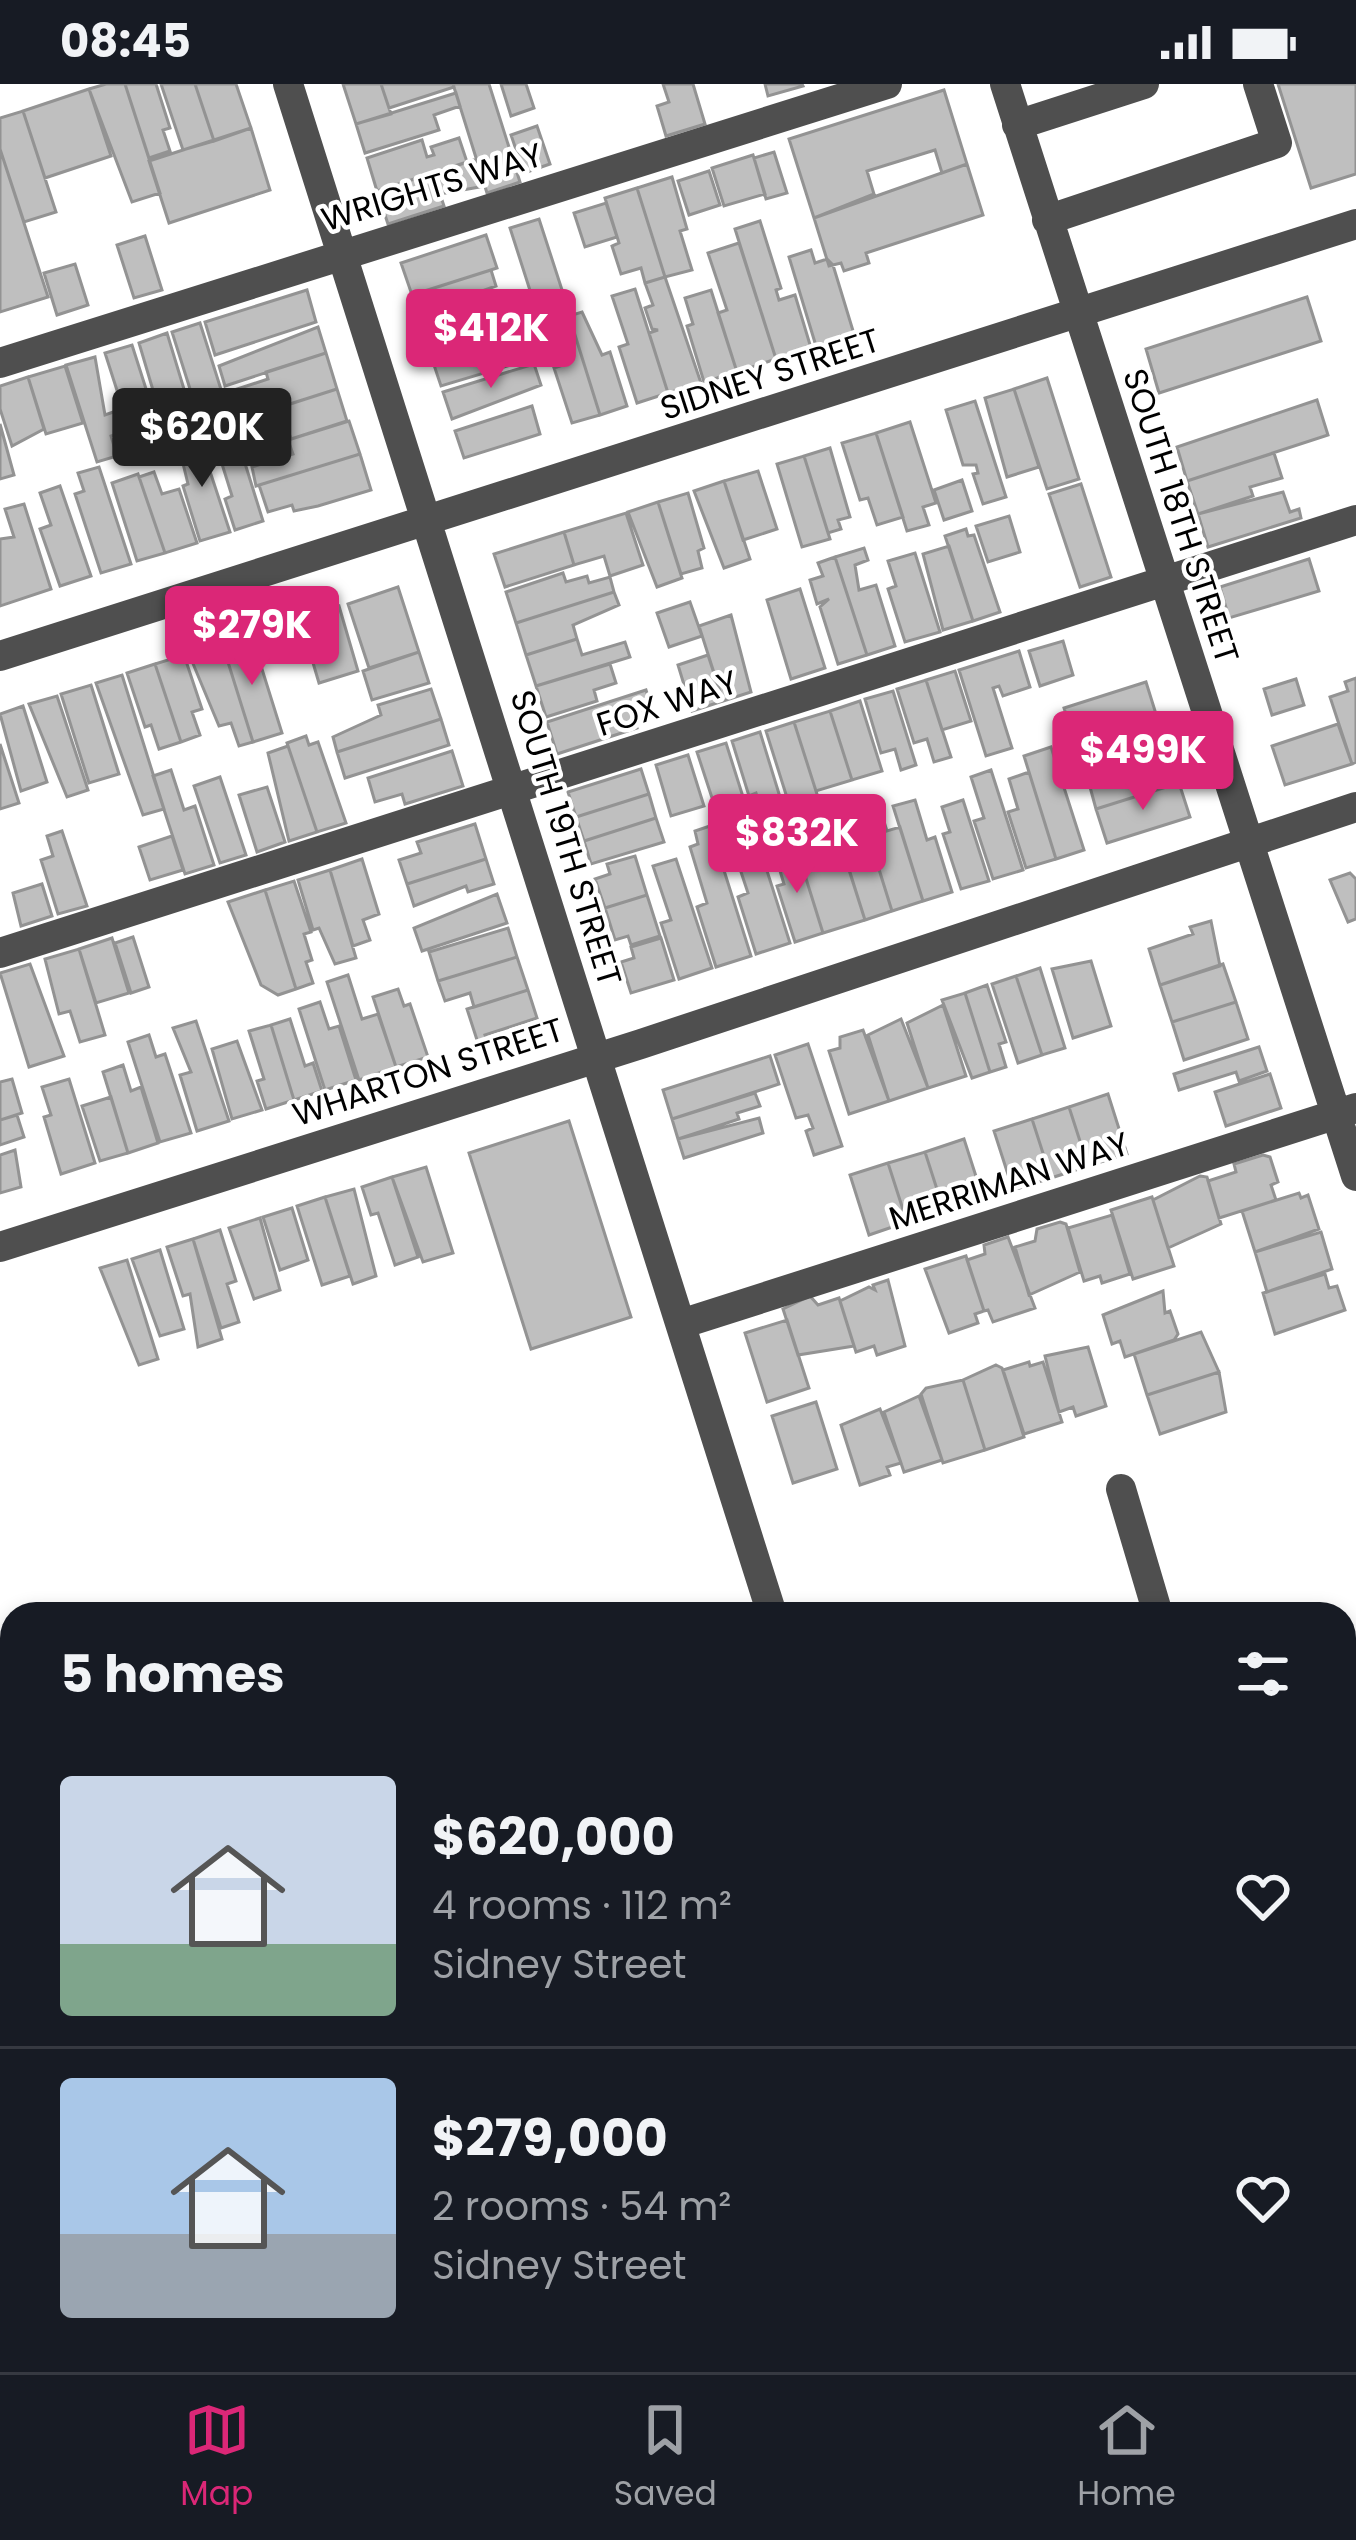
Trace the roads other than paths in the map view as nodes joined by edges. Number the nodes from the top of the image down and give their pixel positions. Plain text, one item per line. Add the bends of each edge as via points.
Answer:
1 (288, 84) edge
2 (887, 84) edge
3 (1005, 84) edge
4 (1144, 84) edge
5 (1258, 84) edge
6 (1017, 124) junction
7 (1048, 220) junction
8 (1356, 224) edge
9 (342, 252) junction
10 (1077, 313) junction
11 (0, 363) edge
12 (428, 520) junction
13 (1356, 520) edge
14 (1164, 583) junction
15 (0, 656) edge
16 (514, 790) junction
17 (1356, 807) edge
18 (1249, 841) junction
19 (0, 953) edge
20 (596, 1057) junction
21 (1346, 1111) edge
22 (1356, 1176) edge
23 (0, 1246) edge
24 (684, 1323) junction
25 (1121, 1489) dead end
26 (768, 1602) edge
27 (1154, 1602) edge

1 - 9 street, SOUTH 19TH STREET
2 - 9 street, WRIGHTS WAY
3 - 6 street, SOUTH 18TH STREET
4 - 6 street
5 - 7 street via 1277,143
6 - 7 street, SOUTH 18TH STREET
7 - 10 street, SOUTH 18TH STREET
8 - 10 street, SIDNEY STREET
9 - 11 street, WRIGHTS WAY
9 - 12 street, SOUTH 19TH STREET
10 - 12 street, SIDNEY STREET
10 - 14 street, SOUTH 18TH STREET
12 - 15 street, SIDNEY STREET
12 - 16 street, SOUTH 19TH STREET
13 - 14 street, FOX WAY
14 - 16 street, FOX WAY
14 - 18 street, SOUTH 18TH STREET
16 - 19 street, FOX WAY
16 - 20 street, SOUTH 19TH STREET
17 - 18 street, WHARTON STREET
18 - 20 street, WHARTON STREET
18 - 21 street, SOUTH 18TH STREET
20 - 23 street, WHARTON STREET
20 - 24 street, SOUTH 19TH STREET
21 - 22 street, SOUTH 18TH STREET
21 - 24 street, MERRIMAN WAY
24 - 26 street, SOUTH 19TH STREET
25 - 27 street

